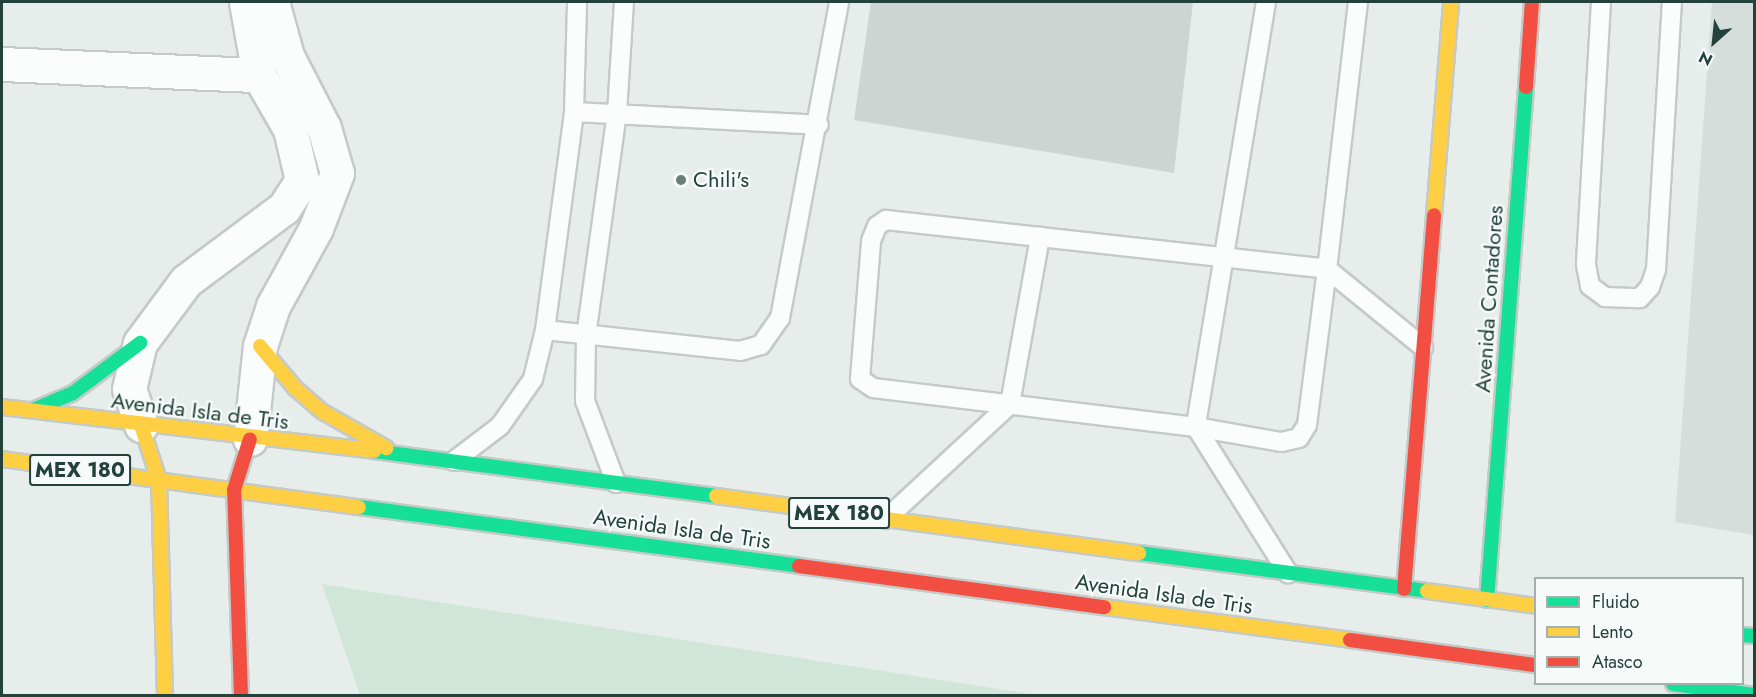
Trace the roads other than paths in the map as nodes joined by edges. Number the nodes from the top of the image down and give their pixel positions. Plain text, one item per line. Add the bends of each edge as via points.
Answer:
1 (246, 2) edge
2 (272, 2) edge
3 (577, 2) edge
4 (615, 2) edge
5 (625, 2) edge
6 (839, 2) edge
7 (1266, 2) edge
8 (1358, 2) edge
9 (1451, 2) edge
10 (1532, 2) edge
11 (1601, 2) edge
12 (1672, 2) edge
13 (2, 64) edge
14 (259, 75) junction
15 (574, 112) junction
16 (617, 113) junction
17 (819, 125) junction
18 (1040, 237) junction
19 (1224, 258) junction
20 (1328, 269) junction
21 (545, 330) junction
22 (586, 336) junction
23 (140, 343) junction
24 (260, 346) junction
25 (1424, 347) junction
26 (1010, 404) junction
27 (2, 407) edge
28 (31, 411) junction
29 (141, 425) junction
30 (1196, 427) junction
31 (250, 439) junction
32 (395, 453) junction
33 (2, 459) edge
34 (454, 461) junction
35 (159, 480) junction
36 (616, 483) junction
37 (234, 490) junction
38 (886, 519) junction
39 (1288, 573) junction
40 (1404, 589) junction
41 (1487, 600) junction
42 (1534, 606) edge
43 (1534, 665) edge
44 (1681, 685) edge
45 (1755, 694) edge
46 (165, 696) edge
47 (242, 696) edge

1 - 14 street
2 - 24 street via 287,56 324,128 337,173 316,228 273,306
3 - 15 lane
4 - 5 lane
5 - 16 lane
6 - 17 lane
7 - 19 lane
8 - 20 lane
9 - 25 main road
10 - 41 main road, Avenida Contadores
11 - 12 lane via 1586,265 1590,286 1605,297 1640,298 1650,287 1656,270
13 - 14 street
14 - 23 street via 290,129 302,180 284,208 186,281
15 - 16 lane
15 - 21 lane
16 - 17 lane
16 - 22 lane
17 - 22 lane via 780,318 761,345 740,351
18 - 19 lane
18 - 26 lane
18 - 26 lane via 886,220 877,226 871,241 860,379 873,388
19 - 20 lane
19 - 30 lane
20 - 25 lane
20 - 30 lane via 1307,425 1299,438 1281,442
21 - 22 lane
21 - 34 lane via 533,379 500,426
22 - 36 lane via 585,401
23 - 28 main road via 73,393
23 - 29 street via 129,389
24 - 31 street
24 - 32 main road via 295,388 323,412
25 - 40 main road
26 - 30 lane
26 - 38 lane
27 - 28 main road, Avenida Isla de Tris / MEX 180
28 - 29 main road, Avenida Isla de Tris / MEX 180
29 - 31 main road, Avenida Isla de Tris / MEX 180
29 - 35 main road
30 - 39 lane
31 - 32 main road, Avenida Isla de Tris / MEX 180
31 - 37 main road
32 - 34 main road, Avenida Isla de Tris / MEX 180
33 - 35 main road, Avenida Isla de Tris / MEX 180
34 - 36 main road, Avenida Isla de Tris / MEX 180
35 - 37 main road, Avenida Isla de Tris / MEX 180
35 - 46 main road
36 - 38 main road, Avenida Isla de Tris / MEX 180
37 - 43 main road, Avenida Isla de Tris / MEX 180
37 - 47 main road
38 - 39 main road, Avenida Isla de Tris / MEX 180
39 - 40 main road, Avenida Isla de Tris / MEX 180
40 - 41 main road, Avenida Isla de Tris / MEX 180
41 - 42 main road, Avenida Isla de Tris / MEX 180
44 - 45 main road

